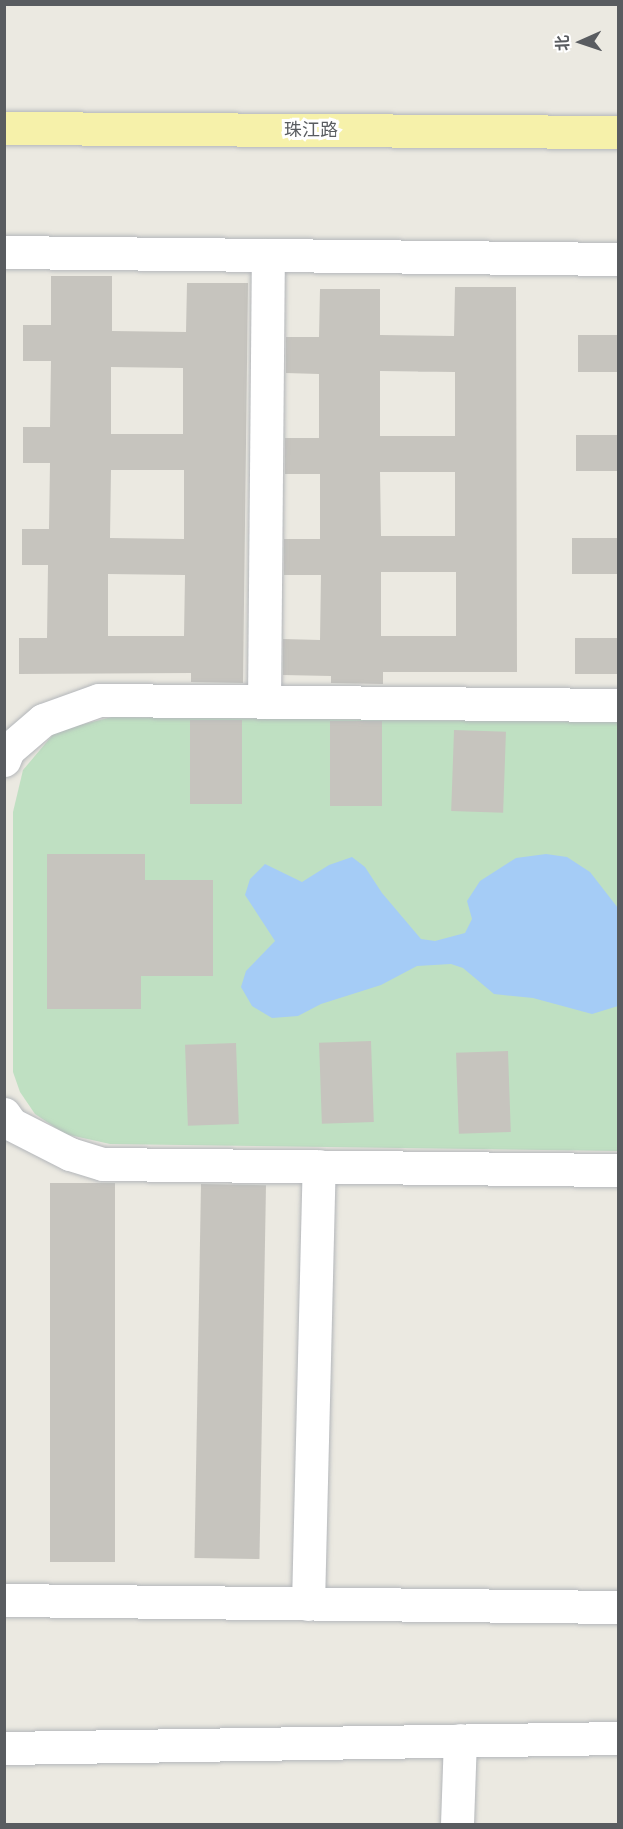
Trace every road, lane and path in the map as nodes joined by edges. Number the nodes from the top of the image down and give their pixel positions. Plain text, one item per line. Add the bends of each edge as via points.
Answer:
1 (4, 128) edge
2 (618, 132) edge
3 (4, 252) edge
4 (268, 255) junction
5 (618, 260) edge
6 (264, 702) junction
7 (618, 705) edge
8 (4, 760) edge
9 (4, 1114) edge
10 (319, 1166) junction
11 (618, 1170) edge
12 (4, 1600) edge
13 (308, 1604) junction
14 (618, 1607) edge
15 (618, 1738) edge
16 (460, 1740) junction
17 (4, 1748) edge
18 (457, 1824) edge

1 - 2 main road, 珠江路
3 - 4 street
4 - 5 street
4 - 6 street
6 - 7 street
6 - 8 street via 99,700 43,720 9,750
9 - 10 street via 11,1124 60,1149 103,1164
10 - 11 street
10 - 13 street
12 - 13 street
13 - 14 street
15 - 16 street
16 - 17 street
16 - 18 street

